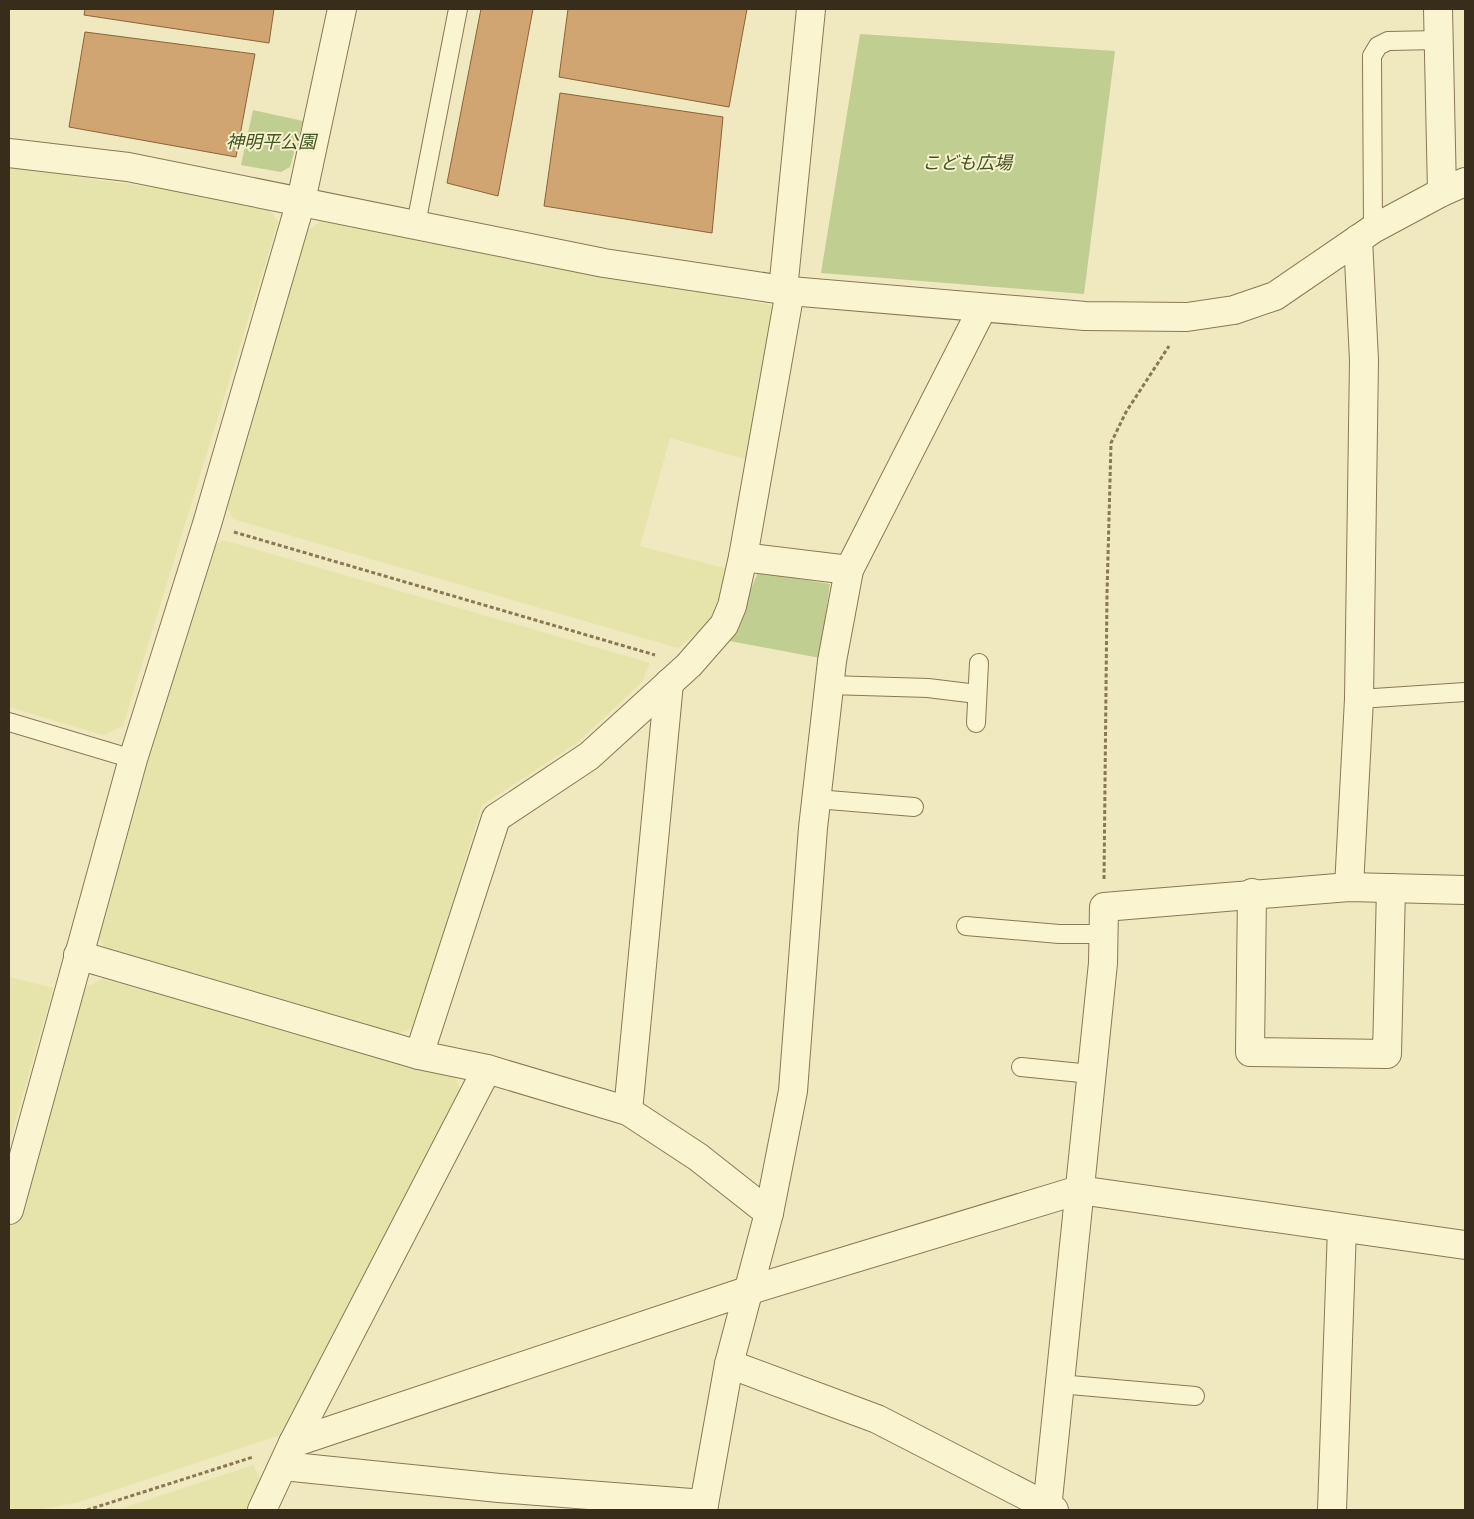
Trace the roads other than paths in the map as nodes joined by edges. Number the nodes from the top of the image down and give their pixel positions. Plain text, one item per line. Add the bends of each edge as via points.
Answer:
1 (342, 9) edge
2 (458, 9) edge
3 (811, 9) edge
4 (1438, 9) edge
5 (1438, 40) junction
6 (9, 153) edge
7 (1454, 187) edge
8 (301, 201) junction
9 (416, 224) junction
10 (1365, 234) junction
11 (786, 291) junction
12 (982, 309) junction
13 (743, 557) junction
14 (849, 570) junction
15 (979, 663) dead end
16 (669, 683) junction
17 (829, 685) junction
18 (1465, 692) edge
19 (977, 694) junction
20 (1359, 699) junction
21 (9, 722) edge
22 (976, 723) dead end
23 (133, 759) junction
24 (816, 799) junction
25 (914, 807) dead end
26 (1349, 887) junction
27 (1391, 888) junction
28 (1465, 890) edge
29 (1252, 893) junction
30 (966, 926) dead end
31 (1104, 934) junction
32 (78, 955) junction
33 (419, 1055) junction
34 (1021, 1067) dead end
35 (487, 1068) junction
36 (1091, 1074) junction
37 (628, 1112) junction
38 (1079, 1190) junction
39 (9, 1210) edge
40 (769, 1213) junction
41 (1342, 1228) junction
42 (1465, 1245) edge
43 (750, 1290) junction
44 (729, 1364) junction
45 (1059, 1384) junction
46 (1195, 1396) dead end
47 (288, 1455) junction
48 (498, 1499) edge
49 (704, 1507) edge
50 (1050, 1509) edge
51 (262, 1510) edge
52 (1332, 1510) edge

1 - 8 street
2 - 9 lane
3 - 11 street
4 - 5 street
5 - 7 street
5 - 10 lane via 1388,41 1378,46 1372,56
6 - 8 street via 128,167
7 - 10 street
8 - 9 street
8 - 23 street via 207,524
9 - 11 street via 604,263
10 - 12 street via 1276,296 1234,310 1187,317 1085,316
10 - 20 street
11 - 12 street
11 - 13 street
12 - 14 street
13 - 14 street
13 - 16 street via 732,606 724,625
14 - 17 street
15 - 19 lane
16 - 33 street via 589,756 496,818
16 - 37 street
17 - 19 lane via 928,688
17 - 24 street
18 - 20 lane
19 - 22 lane
20 - 26 street
21 - 23 lane
23 - 32 street
24 - 25 lane
24 - 40 street via 793,1091
26 - 27 street
26 - 29 street
27 - 28 street
27 - 29 street via 1387,1054 1250,1052
29 - 31 street via 1104,907
30 - 31 lane via 1059,934
31 - 36 street
32 - 33 street
32 - 39 street
33 - 35 street
34 - 36 lane
35 - 37 street
35 - 47 street
36 - 38 street
37 - 40 street via 698,1157
38 - 41 street
38 - 43 street
38 - 45 street
40 - 43 street
41 - 42 street
41 - 52 street
43 - 44 street
43 - 47 street
44 - 49 street
44 - 50 street via 877,1419
45 - 46 lane
45 - 50 street
47 - 48 street
47 - 51 street
48 - 49 street

